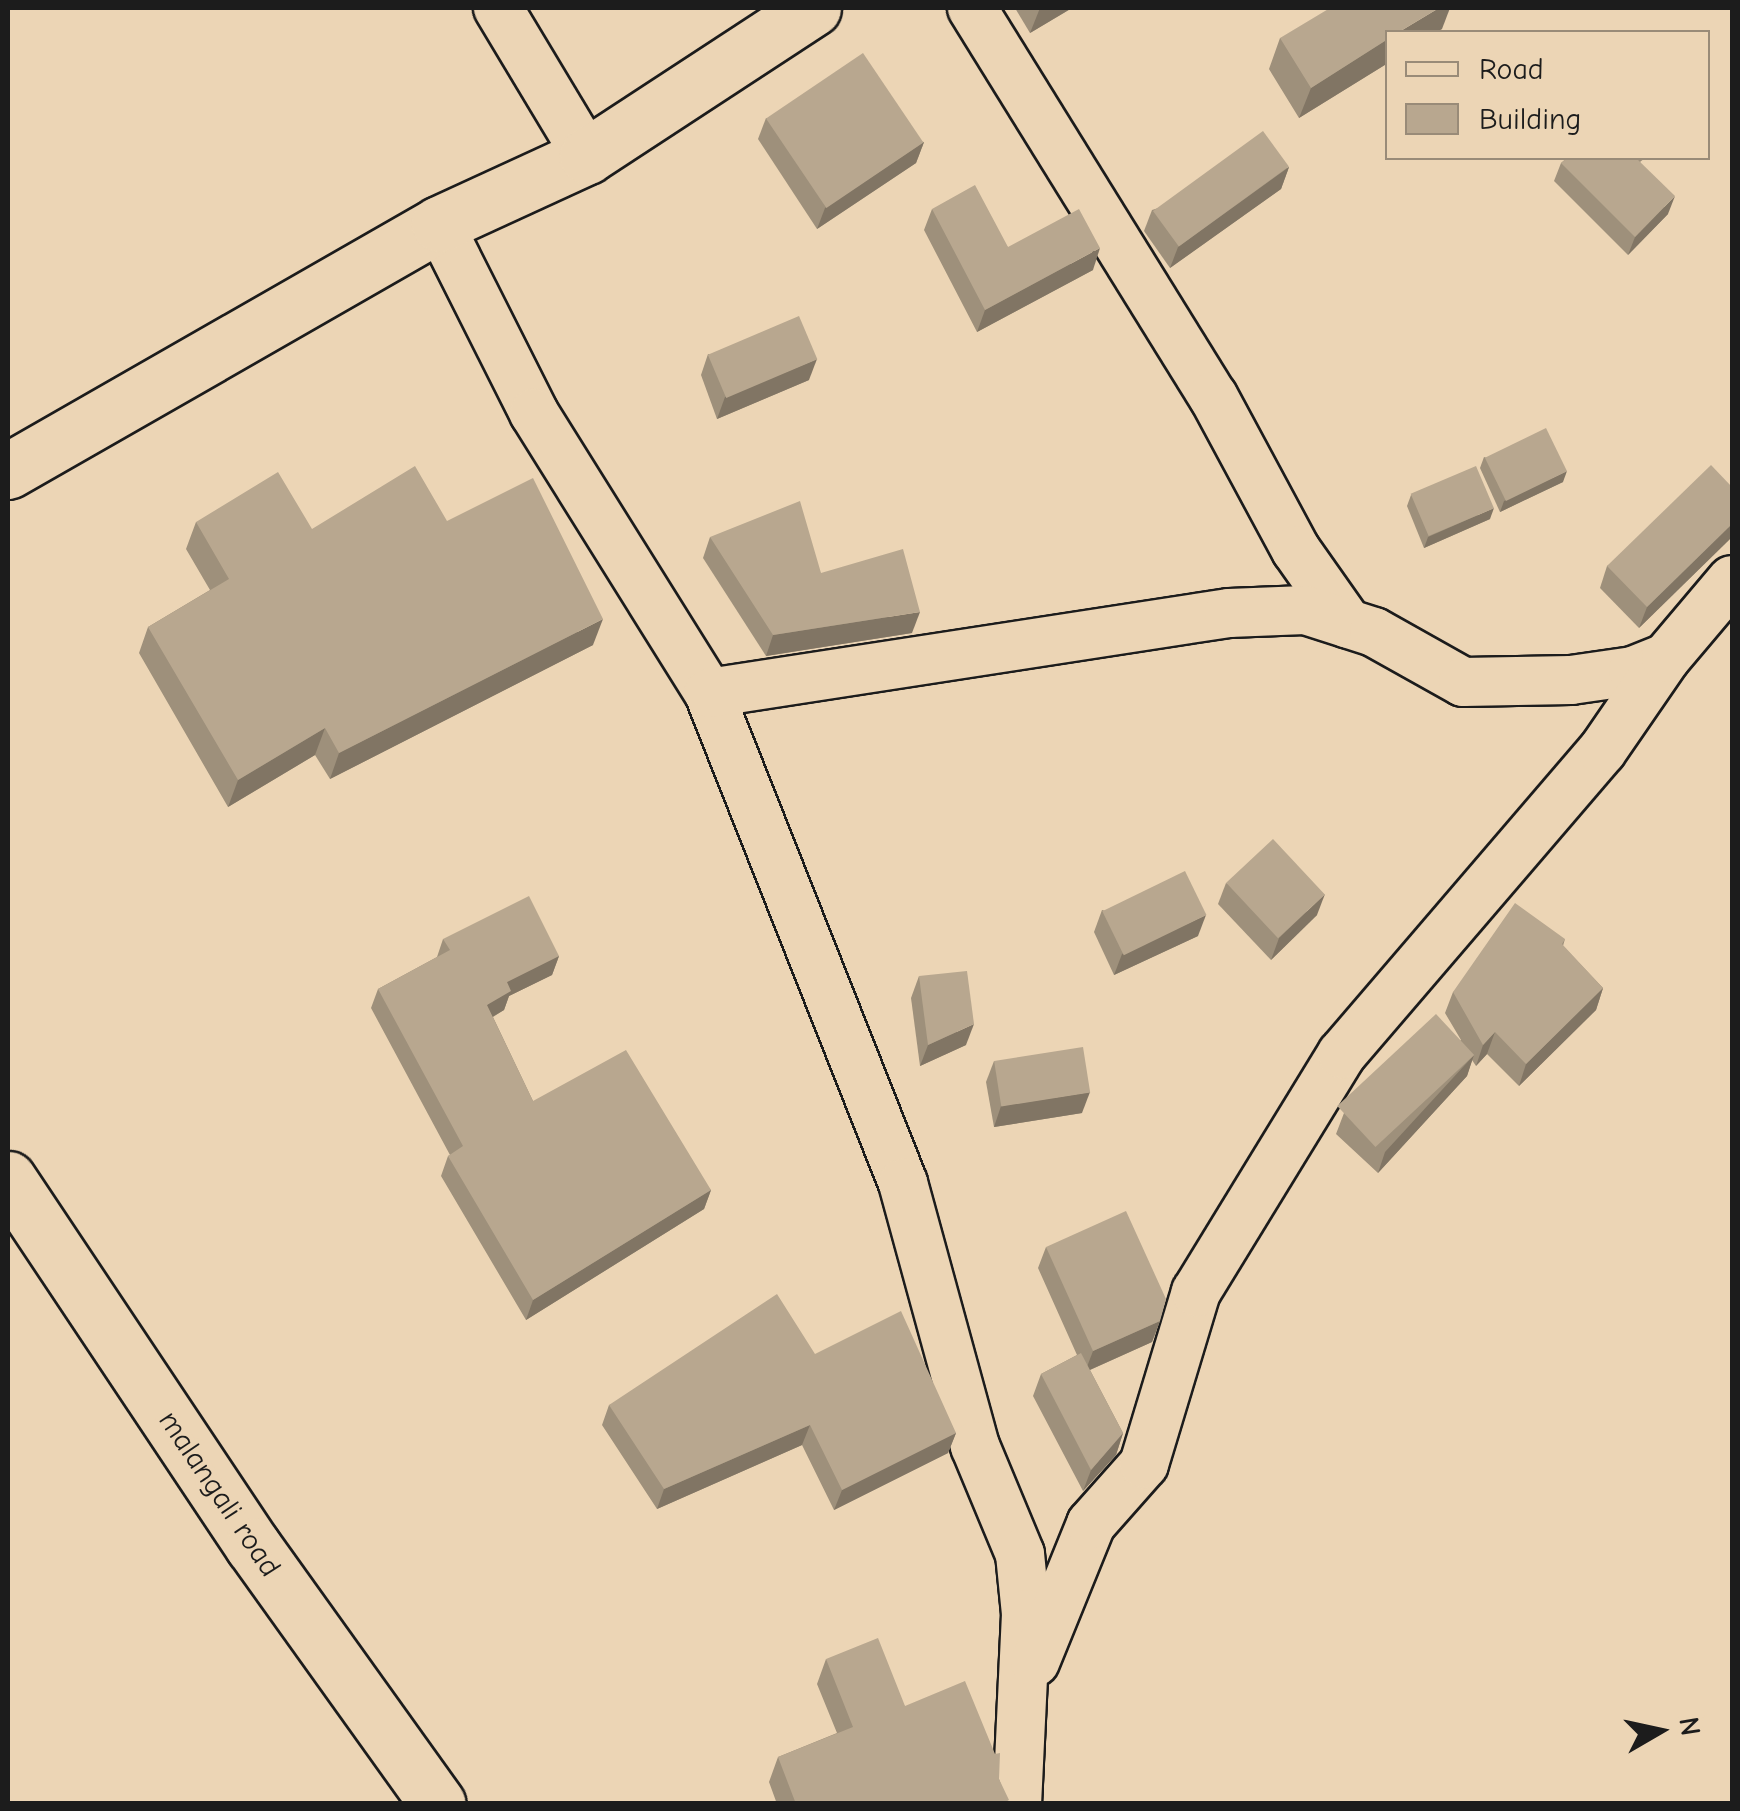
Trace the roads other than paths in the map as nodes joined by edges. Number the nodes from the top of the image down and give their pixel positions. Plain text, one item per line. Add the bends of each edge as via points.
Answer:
1 (498, 8) edge
2 (813, 8) edge
3 (972, 8) edge
4 (587, 156) junction
5 (439, 224) junction
6 (8, 472) edge
7 (1732, 580) edge
8 (1348, 624) junction
9 (1666, 658) junction
10 (709, 693) junction
11 (8, 1179) edge
12 (1016, 1707) junction
13 (438, 1804) edge
14 (1017, 1804) edge

1 - 4 street
2 - 4 street
3 - 8 street via 1212,396 1296,550
4 - 5 street
5 - 6 street
5 - 10 street via 534,413
7 - 9 street
8 - 9 street via 1463,682 1571,680 1633,671
8 - 10 street via 1306,610 1229,612
9 - 12 street via 1602,751 1342,1054 1268,1169 1196,1292 1144,1464 1091,1524
10 - 12 street via 904,1183 975,1446 1020,1554 1026,1614
11 - 13 street, malangali road via 254,1546
12 - 14 street

